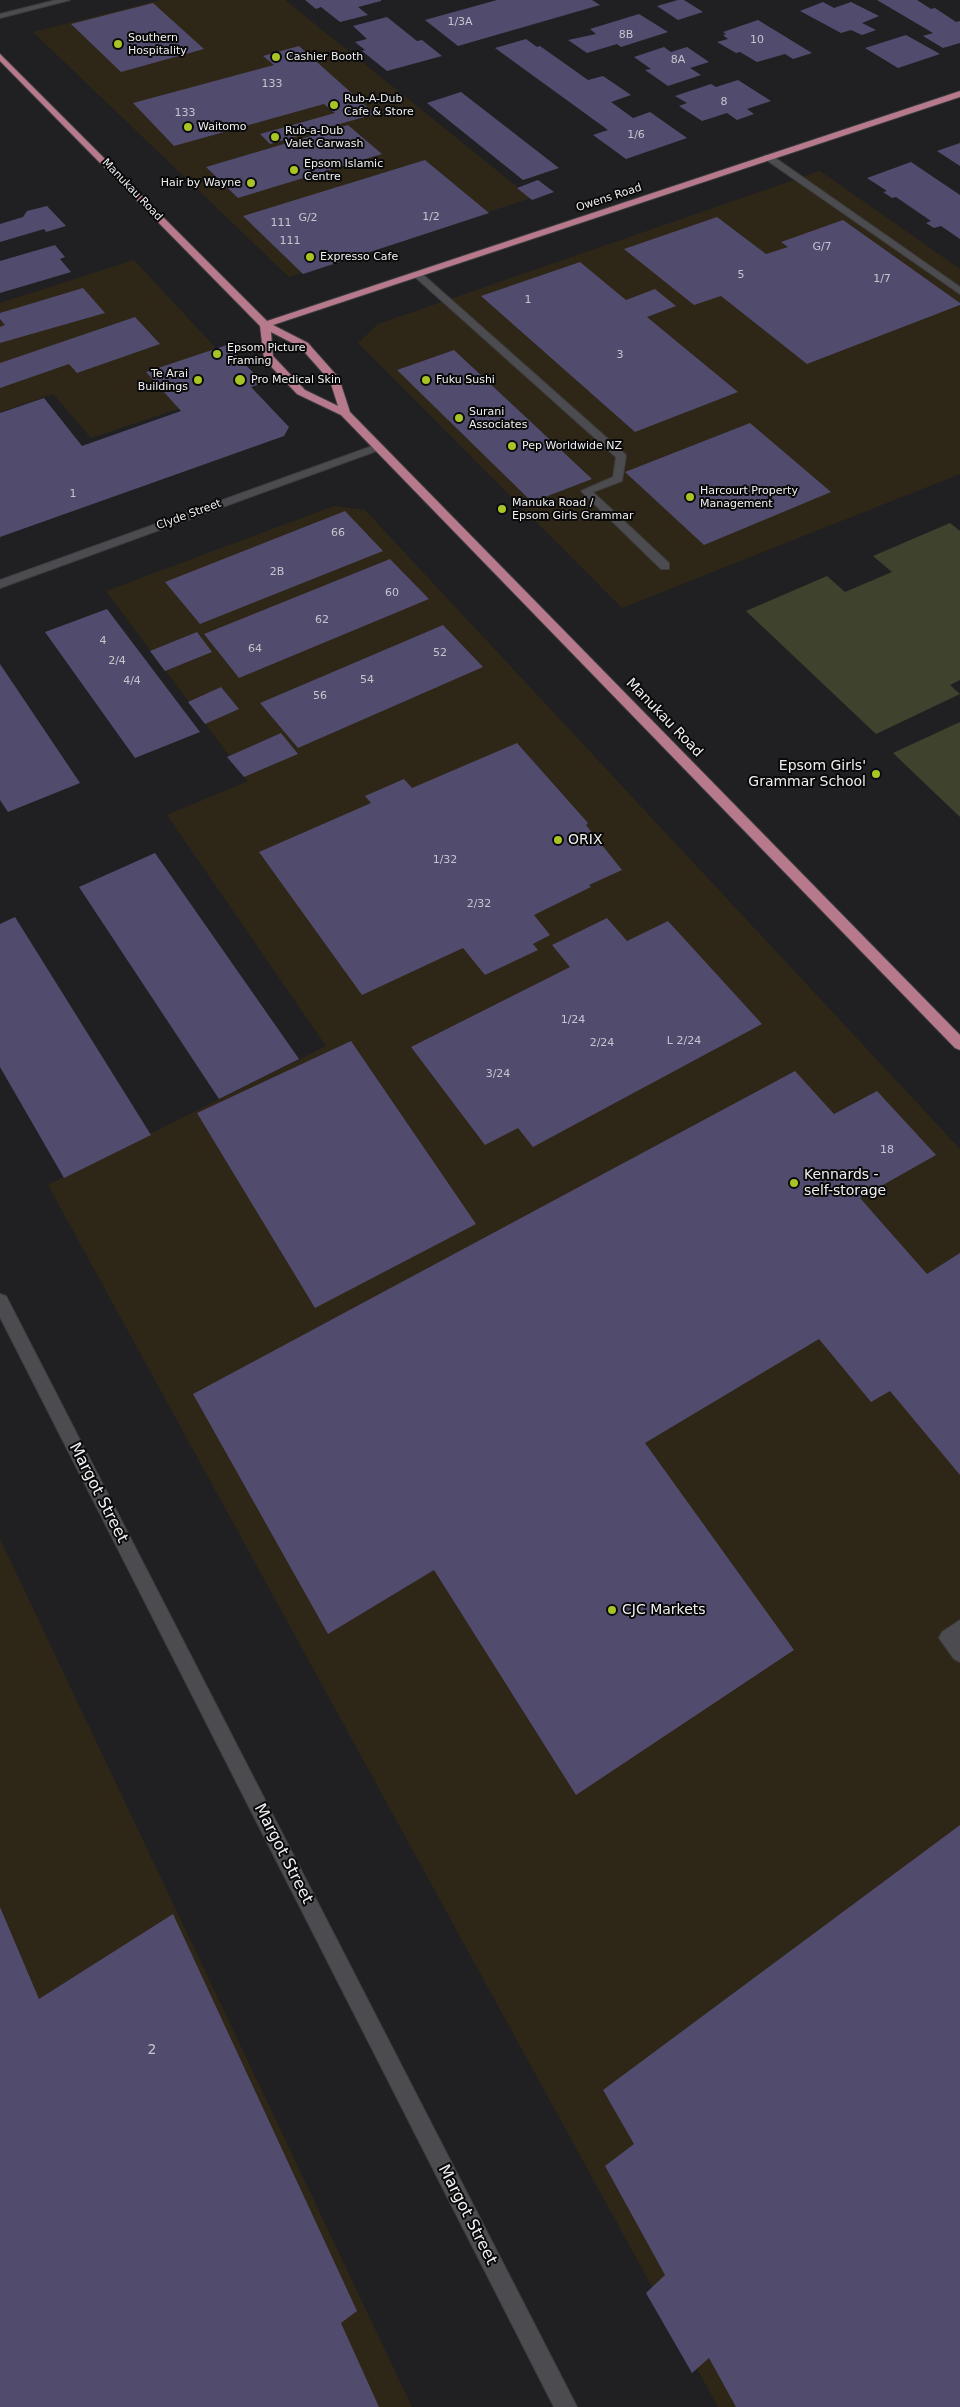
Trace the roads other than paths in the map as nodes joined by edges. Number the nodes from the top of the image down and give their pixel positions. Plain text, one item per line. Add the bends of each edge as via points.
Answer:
1 (66, 0) edge
2 (0, 16) edge
3 (0, 56) edge
4 (960, 94) edge
5 (768, 157) junction
6 (417, 274) junction
7 (960, 291) edge
8 (265, 325) junction
9 (345, 413) junction
10 (378, 446) junction
11 (665, 566) dead end
12 (0, 584) edge
13 (960, 1044) edge
14 (0, 1301) edge
15 (960, 1629) edge
16 (960, 1653) edge
17 (566, 2407) edge

1 - 2 street
3 - 8 main road, Manukau Road
4 - 5 main road, Owens Road
5 - 6 main road, Owens Road
5 - 7 street
6 - 8 main road, Owens Road
6 - 11 street via 621,456 618,479 586,491
8 - 9 main road, Manukau Road via 304,345 335,380
8 - 9 main road, Manukau Road via 268,356 300,392
9 - 10 main road, Manukau Road
10 - 12 street, Clyde Street
10 - 13 main road, Manukau Road
14 - 17 street, Margot Street
15 - 16 street via 948,1638

